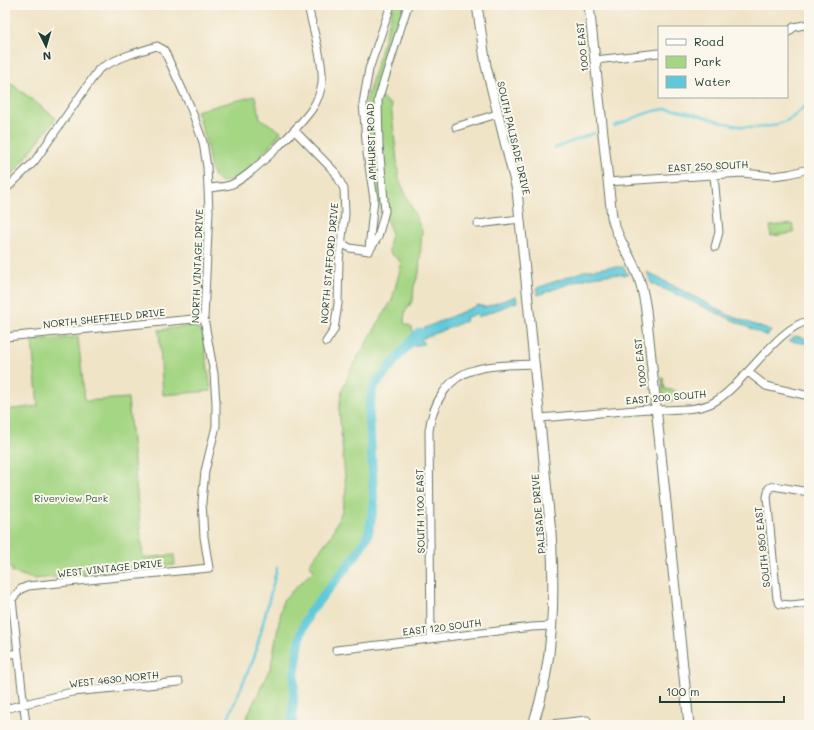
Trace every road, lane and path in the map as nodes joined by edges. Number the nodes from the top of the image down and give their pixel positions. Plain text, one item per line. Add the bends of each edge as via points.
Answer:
1 (308, 5) edge
2 (391, 5) edge
3 (408, 5) edge
4 (477, 5) edge
5 (589, 5) edge
6 (809, 24) edge
7 (788, 32) edge
8 (658, 53) edge
9 (595, 60) junction
10 (497, 114) junction
11 (456, 127) dead end
12 (295, 131) junction
13 (809, 169) edge
14 (714, 175) junction
15 (608, 182) junction
16 (209, 188) junction
17 (5, 190) edge
18 (520, 219) junction
19 (478, 224) dead end
20 (341, 243) junction
21 (715, 247) dead end
22 (369, 251) junction
23 (529, 300) joint
24 (204, 318) junction
25 (809, 321) edge
26 (5, 338) edge
27 (326, 342) dead end
28 (535, 364) junction
29 (748, 372) junction
30 (809, 396) edge
31 (656, 410) junction
32 (540, 418) junction
33 (809, 492) edge
34 (209, 568) joint
35 (809, 603) edge
36 (551, 626) junction
37 (431, 638) junction
38 (336, 650) dead end
39 (18, 653) junction
40 (5, 654) edge
41 (179, 682) dead end
42 (25, 706) junction
43 (5, 709) edge
44 (587, 720) dead end
45 (26, 725) edge
46 (533, 725) edge
47 (542, 725) edge
48 (688, 725) edge

1 - 12 street via 322,83 313,107
2 - 22 street via 369,69 363,103 374,199
3 - 22 street, AMHURST ROAD via 378,100 385,211 378,237
4 - 10 street, SOUTH PALISADE DRIVE via 486,66
5 - 9 street, 1000 EAST
6 - 7 street via 794,27
8 - 9 street
9 - 15 street, 1000 EAST
10 - 11 street
10 - 18 street, SOUTH PALISADE DRIVE via 517,190
12 - 16 street via 243,178 230,185
12 - 20 street, NORTH STAFFORD DRIVE via 335,172 344,189 345,214
13 - 14 street, EAST 250 SOUTH via 773,176 742,173
14 - 15 street, EAST 250 SOUTH
14 - 21 street via 719,232
15 - 31 street, 1000 EAST via 614,224 636,270 642,290
16 - 17 street, NORTH VINTAGE DRIVE via 203,142 190,106 164,50 157,46 116,60 99,69 34,162
16 - 24 street, NORTH VINTAGE DRIVE
18 - 19 street
18 - 23 street, SOUTH PALISADE DRIVE
20 - 22 street via 350,248
20 - 27 street, NORTH STAFFORD DRIVE via 338,304 334,330
23 - 28 street, PALISADE DRIVE
24 - 26 street, NORTH SHEFFIELD DRIVE
24 - 34 street, NORTH VINTAGE DRIVE via 214,374 216,403 216,426 205,471 202,502
25 - 29 street, EAST 200 SOUTH via 798,324 786,332
28 - 32 street, PALISADE DRIVE
28 - 37 street, SOUTH 1100 EAST via 473,370 446,389 432,411 429,431
29 - 30 street via 766,386
29 - 31 street, EAST 200 SOUTH via 713,403
31 - 32 street, EAST 200 SOUTH
31 - 48 street, 1000 EAST
32 - 36 street, PALISADE DRIVE via 552,558
33 - 35 street, SOUTH 950 EAST via 778,486 769,488 767,497 777,596 780,604
34 - 39 street, WEST VINTAGE DRIVE via 28,586 16,593 12,599
36 - 37 street, EAST 120 SOUTH
36 - 46 street, PALISADE DRIVE via 544,684
37 - 38 street, EAST 120 SOUTH
39 - 40 street
39 - 42 street
41 - 42 street, WEST 4630 NORTH via 72,692
42 - 43 street, WEST 4630 NORTH
42 - 45 street
44 - 47 street

